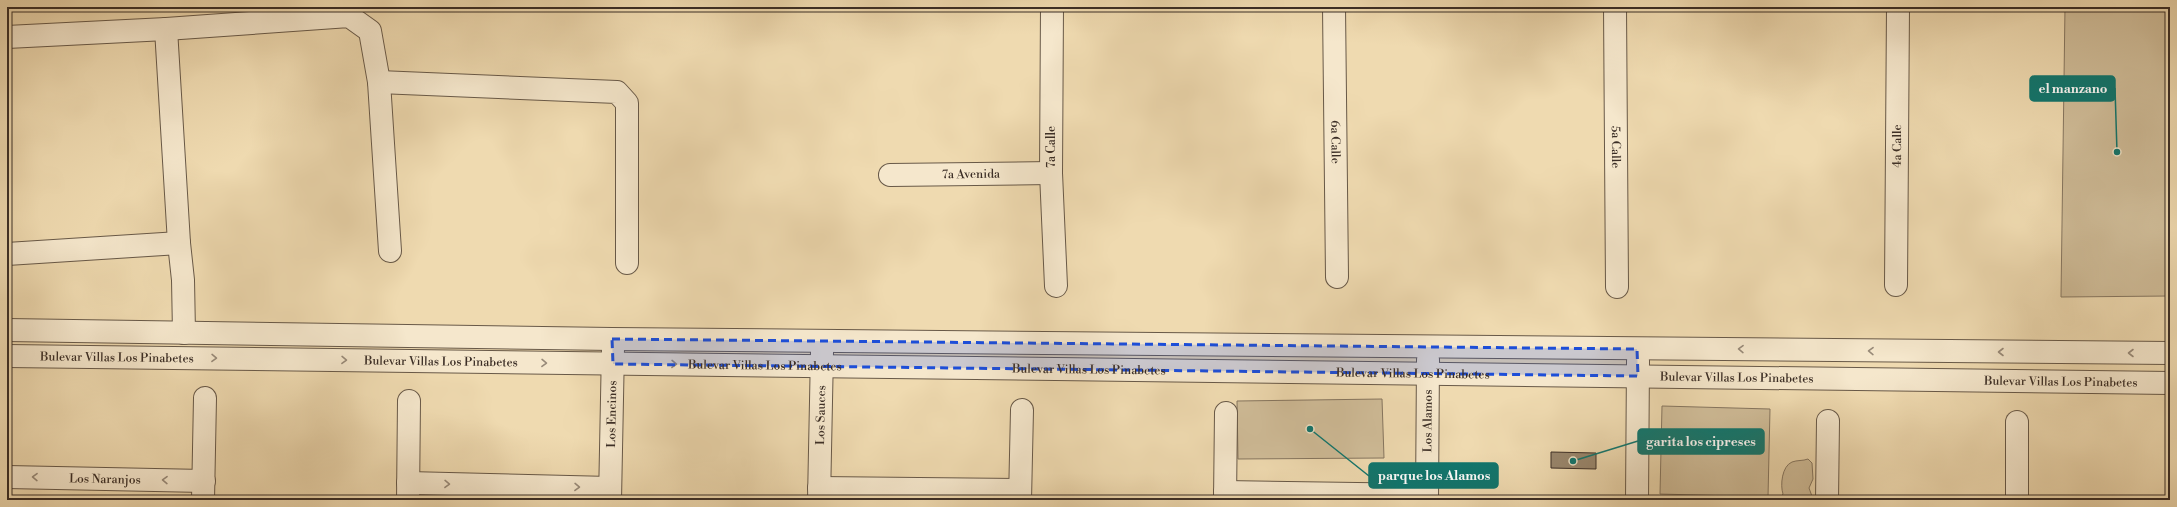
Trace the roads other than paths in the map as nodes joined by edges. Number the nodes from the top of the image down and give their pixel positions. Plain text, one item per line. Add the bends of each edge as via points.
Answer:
1 (1052, 7) edge
2 (1334, 7) edge
3 (1616, 7) edge
4 (1898, 7) edge
5 (166, 29) junction
6 (7, 37) edge
7 (379, 82) junction
8 (1051, 173) junction
9 (890, 175) dead end
10 (179, 243) junction
11 (390, 251) dead end
12 (7, 254) edge
13 (627, 263) dead end
14 (1338, 277) dead end
15 (1896, 285) dead end
16 (1056, 286) dead end
17 (1617, 287) dead end
18 (7, 330) edge
19 (184, 332) junction
20 (612, 339) junction
21 (822, 341) junction
22 (1428, 347) junction
23 (1637, 349) junction
24 (2170, 353) edge
25 (7, 356) edge
26 (613, 364) junction
27 (822, 366) junction
28 (1429, 374) junction
29 (1638, 376) junction
30 (2170, 383) edge
31 (205, 398) dead end
32 (409, 401) dead end
33 (1022, 410) dead end
34 (1226, 412) dead end
35 (1828, 421) dead end
36 (2017, 422) dead end
37 (7, 477) edge
38 (203, 490) edge
39 (408, 492) edge
40 (610, 494) edge
41 (819, 494) edge
42 (1020, 495) edge
43 (1225, 496) edge
44 (1427, 498) edge
45 (1637, 500) edge
46 (1827, 500) edge
47 (2017, 500) edge

1 - 8 street, 7a Calle
2 - 14 street, 6a Calle
3 - 17 street, 5a Calle
4 - 15 street, 4a Calle
5 - 6 street
5 - 7 street via 349,16 370,31
5 - 10 street
7 - 11 street
7 - 13 street via 617,92 627,103
8 - 9 street, 7a Avenida
8 - 16 street, 7a Calle
10 - 12 street
10 - 19 street
18 - 19 street, Bulevar Villas Los Pinabetes
19 - 20 street, Bulevar Villas Los Pinabetes
20 - 21 street, Bulevar Villas Los Pinabetes
20 - 26 street, Los Encinos
21 - 22 street, Bulevar Villas Los Pinabetes
21 - 27 street, Los Sauces
22 - 23 street, Bulevar Villas Los Pinabetes
22 - 28 street, Los Alamos
24 -> 23 street, Bulevar Villas Los Pinabetes
23 - 29 street
25 -> 26 street, Bulevar Villas Los Pinabetes
26 -> 27 street, Bulevar Villas Los Pinabetes
26 - 40 street, Los Encinos
27 - 28 street, Bulevar Villas Los Pinabetes
27 - 41 street, Los Sauces
28 - 29 street, Bulevar Villas Los Pinabetes
28 - 44 street, Los Alamos
29 - 30 street, Bulevar Villas Los Pinabetes
29 - 45 street
31 - 38 street, Los Naranjos
32 - 39 street, Los Encinos
33 - 42 street, Los Sauces
34 - 43 street, Los Alamos
35 - 46 street
36 - 47 street
38 -> 37 street, Los Naranjos
39 -> 40 street, Los Encinos
41 - 42 street, Los Sauces
43 - 44 street, Los Alamos

